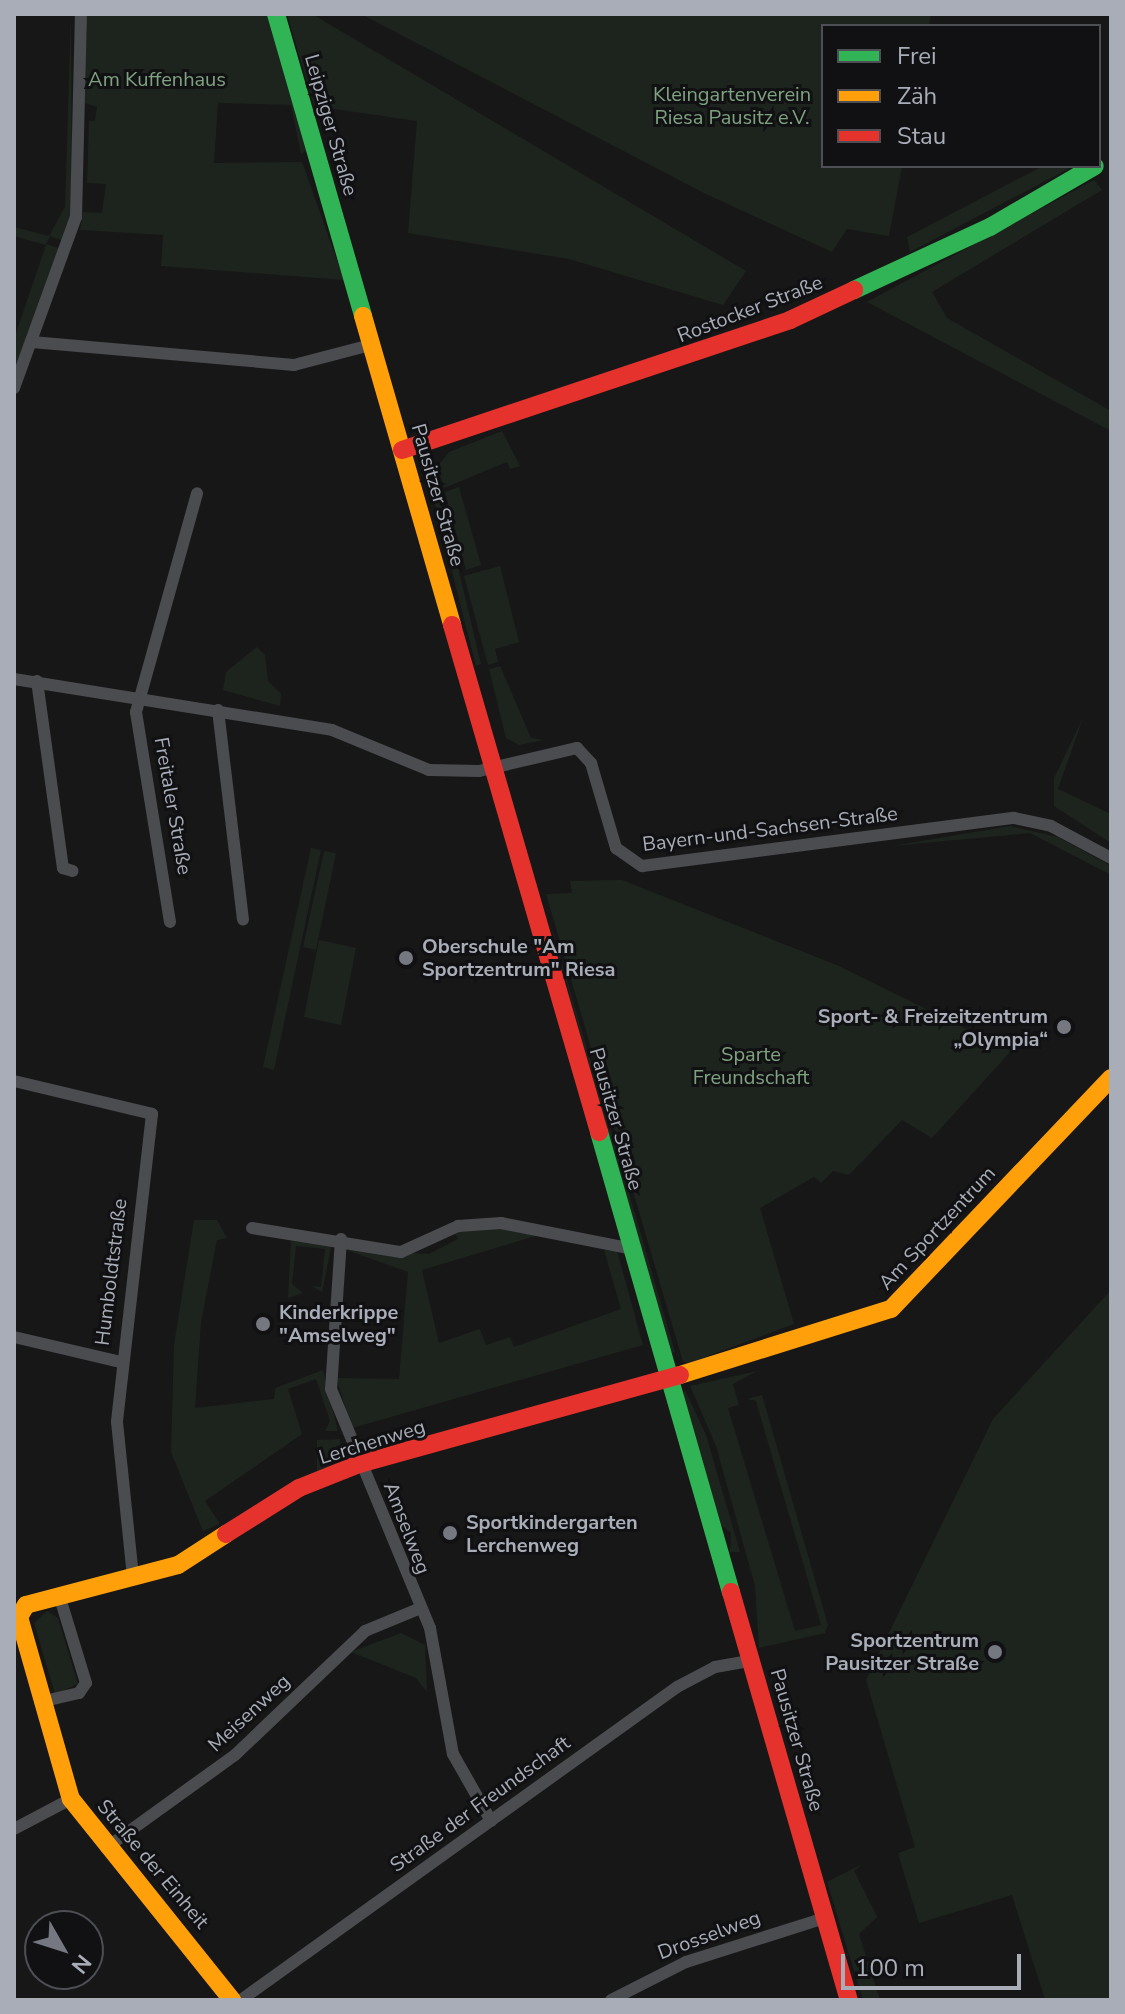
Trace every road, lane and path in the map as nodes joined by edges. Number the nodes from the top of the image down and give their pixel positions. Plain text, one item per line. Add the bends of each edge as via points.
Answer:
1 (81, 14) edge
2 (276, 14) edge
3 (1091, 168) edge
4 (344, 248) joint
5 (32, 342) junction
6 (370, 345) junction
7 (14, 388) edge
8 (402, 450) junction
9 (197, 493) dead end
10 (14, 679) edge
11 (37, 681) junction
12 (142, 698) junction
13 (218, 710) junction
14 (496, 767) junction
15 (1111, 858) edge
16 (73, 871) dead end
17 (243, 920) dead end
18 (170, 922) dead end
19 (1111, 1078) edge
20 (14, 1081) edge
21 (252, 1228) dead end
22 (341, 1239) junction
23 (629, 1248) junction
24 (14, 1337) edge
25 (121, 1362) junction
26 (669, 1381) junction
27 (359, 1464) junction
28 (133, 1577) junction
29 (60, 1598) junction
30 (26, 1605) joint
31 (418, 1609) junction
32 (750, 1661) junction
33 (38, 1697) junction
34 (71, 1799) junction
35 (491, 1821) junction
36 (14, 1829) edge
37 (106, 1848) junction
38 (825, 1918) junction
39 (232, 2000) edge
40 (241, 2000) edge
41 (611, 2000) edge
42 (849, 2000) edge

1 - 5 street via 79,199
2 - 4 street, Leipziger Straße
3 - 8 street, Rostocker Straße via 906,269 790,320
4 - 6 street, Pausitzer Straße
5 - 6 street via 294,365
5 - 7 street
6 - 8 street, Pausitzer Straße
8 - 14 street, Pausitzer Straße
9 - 12 street, Freitaler Straße
10 - 11 street
11 - 12 street
11 - 16 street via 63,868
12 - 13 street
12 - 18 street, Freitaler Straße via 136,712
13 - 14 street via 356,736 429,770
13 - 17 street
14 - 15 street, Bayern-und-Sachsen-Straße via 559,748 583,752 613,842 642,866 1032,820
14 - 23 street, Pausitzer Straße
19 - 26 street, Am Sportzentrum via 891,1309
20 - 25 street, Humboldtstraße via 152,1114
21 - 22 street
22 - 23 street via 401,1252 458,1226 501,1223
22 - 27 street, Amselweg via 330,1376
23 - 26 street, Pausitzer Straße
24 - 25 street
25 - 28 street, Humboldtstraße via 118,1453
26 - 27 street, Lerchenweg
26 - 32 street, Pausitzer Straße
27 - 28 street, Lerchenweg via 299,1488 197,1557
27 - 31 street, Amselweg
28 - 29 street, Lerchenweg
29 - 30 street, Lerchenweg
29 - 33 street via 86,1683 79,1693
30 - 33 street, Straße der Einheit via 19,1617
31 - 35 street, Amselweg via 432,1637 453,1754
31 - 37 street, Meisenweg via 365,1631 235,1755
32 - 35 street, Straße der Freundschaft via 715,1667 677,1687
32 - 38 street, Pausitzer Straße
33 - 34 street, Straße der Einheit
34 - 36 street
34 - 37 street, Straße der Einheit
35 - 40 street, Straße der Freundschaft
37 - 39 street, Straße der Einheit
38 - 41 street, Drosselweg via 686,1962
38 - 42 street, Pausitzer Straße

